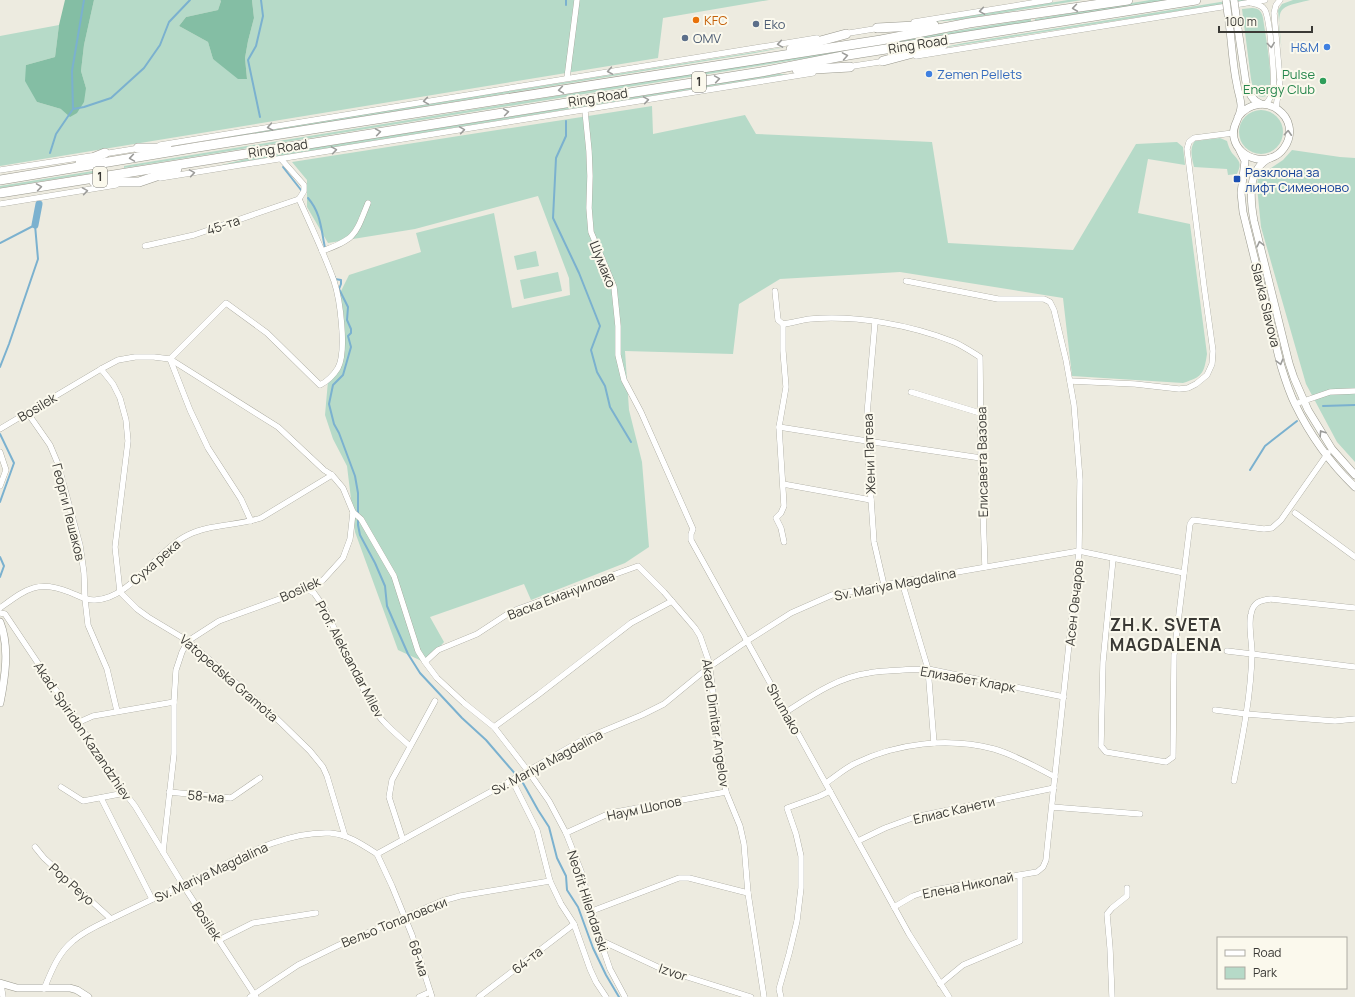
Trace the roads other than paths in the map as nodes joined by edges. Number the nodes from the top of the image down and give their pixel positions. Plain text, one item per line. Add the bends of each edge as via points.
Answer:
1 (576, 0) edge
2 (1050, 0) edge
3 (1128, 0) edge
4 (1196, 0) edge
5 (1226, 0) edge
6 (1234, 0) edge
7 (1265, 0) edge
8 (1280, 0) edge
9 (1249, 3) junction
10 (969, 23) junction
11 (877, 28) junction
12 (986, 33) junction
13 (846, 34) junction
14 (752, 60) junction
15 (883, 62) junction
16 (850, 67) junction
17 (762, 72) junction
18 (568, 78) junction
19 (1263, 104) junction
20 (1276, 108) junction
21 (584, 110) junction
22 (1238, 117) junction
23 (1233, 133) junction
24 (198, 147) junction
25 (138, 148) junction
26 (1239, 148) junction
27 (105, 153) junction
28 (1273, 157) junction
29 (281, 159) junction
30 (201, 161) junction
31 (0, 170) edge
32 (60, 170) junction
33 (0, 180) edge
34 (139, 182) junction
35 (62, 183) junction
36 (0, 193) edge
37 (299, 199) junction
38 (368, 203) dead end
39 (0, 204) edge
40 (145, 246) dead end
41 (322, 251) junction
42 (906, 281) dead end
43 (776, 291) dead end
44 (875, 322) junction
45 (784, 324) junction
46 (170, 359) junction
47 (101, 369) junction
48 (1070, 380) junction
49 (1355, 391) edge
50 (911, 392) dead end
51 (1304, 401) junction
52 (1295, 404) junction
53 (28, 412) junction
54 (980, 413) junction
55 (779, 426) junction
56 (1, 428) edge
57 (867, 441) junction
58 (1332, 449) junction
59 (0, 452) edge
60 (1326, 455) junction
61 (981, 458) junction
62 (332, 475) junction
63 (1355, 475) edge
64 (783, 484) junction
65 (0, 486) edge
66 (1355, 487) edge
67 (871, 500) junction
68 (353, 512) junction
69 (1295, 513) dead end
70 (251, 521) junction
71 (784, 542) dead end
72 (1079, 551) junction
73 (1355, 557) edge
74 (1113, 559) junction
75 (638, 566) joint
76 (985, 567) junction
77 (1184, 573) junction
78 (902, 582) junction
79 (884, 585) junction
80 (307, 588) junction
81 (120, 592) junction
82 (84, 599) junction
83 (672, 601) junction
84 (0, 608) edge
85 (1355, 608) edge
86 (0, 612) edge
87 (0, 622) edge
88 (188, 641) junction
89 (747, 641) junction
90 (1227, 651) dead end
91 (1252, 654) junction
92 (425, 662) junction
93 (709, 667) junction
94 (1355, 667) edge
95 (928, 669) junction
96 (1064, 697) junction
97 (435, 701) dead end
98 (174, 702) junction
99 (0, 703) edge
100 (1215, 710) dead end
101 (117, 711) junction
102 (786, 712) junction
103 (1246, 714) junction
104 (1355, 719) edge
105 (78, 723) junction
106 (494, 726) junction
107 (934, 743) junction
108 (410, 746) junction
109 (528, 771) junction
110 (1055, 777) junction
111 (260, 778) dead end
112 (512, 780) junction
113 (1234, 781) dead end
114 (826, 783) junction
115 (61, 787) dead end
116 (1054, 788) junction
117 (830, 791) junction
118 (169, 792) junction
119 (726, 792) junction
120 (125, 794) junction
121 (101, 798) junction
122 (1052, 807) junction
123 (1140, 814) dead end
124 (566, 833) junction
125 (345, 836) junction
126 (403, 840) junction
127 (858, 841) junction
128 (35, 847) dead end
129 (163, 852) junction
130 (377, 854) junction
131 (1020, 875) junction
132 (550, 881) junction
133 (183, 885) junction
134 (1127, 888) dead end
135 (748, 893) junction
136 (152, 899) junction
137 (894, 907) junction
138 (592, 911) junction
139 (316, 914) dead end
140 (405, 917) junction
141 (111, 919) junction
142 (574, 924) junction
143 (219, 940) junction
144 (600, 940) junction
145 (1, 983) edge
146 (940, 984) junction
147 (44, 989) junction
148 (431, 994) edge
149 (254, 996) edge
150 (3, 997) edge
151 (88, 997) edge
152 (419, 997) edge
153 (479, 997) edge
154 (606, 997) edge
155 (625, 997) edge
156 (751, 997) edge
157 (764, 997) edge
158 (781, 997) edge
159 (949, 997) edge
160 (1112, 997) edge

1 - 18 street
2 -> 11 street
3 -> 10 highway, Ring Road / 1
4 - 12 highway, Ring Road / 1
5 - 22 street, bridge via 1241,102
6 - 19 street, bridge via 1246,83 1253,99
7 - 9 street
8 - 20 street via 1274,13 1280,80
9 - 15 street
9 -> 19 street via 1258,5 1266,15 1274,80 1272,94
10 - 11 highway
10 - 14 highway, Ring Road / 1
11 - 13 street
12 - 15 highway
17 -> 12 highway, Ring Road / 1
13 - 14 highway
13 -> 18 street
14 -> 24 highway, Ring Road / 1
15 - 16 street
16 - 17 highway
21 -> 16 street
30 -> 17 highway, Ring Road / 1
18 -> 25 street
19 - 20 street
19 - 22 street via 1250,106
28 -> 20 street via 1282,151 1289,136 1287,120
29 -> 21 street
21 - 89 street, Shumako via 589,151 591,232 614,287 618,355 624,380 693,529 692,540
22 - 23 street
23 - 26 street
23 - 48 street via 1194,138 1189,142 1187,149 1213,351 1212,364 1207,375 1196,384 1179,389
24 - 25 highway
24 -> 32 highway, Ring Road / 1
25 - 27 street
26 - 28 street via 1252,158 1262,160
26 -> 52 street, Slavka Slavova via 1245,161 1241,193 1243,212 1281,366
27 - 31 street
27 - 32 highway
51 -> 28 street, Slavka Slavova via 1289,363 1252,210 1251,193 1256,169
34 -> 29 street
29 - 37 street via 304,185 304,191
30 - 34 highway
30 - 35 highway, Ring Road / 1
32 - 33 highway, Ring Road / 1
34 - 35 highway
39 -> 34 street
36 -> 35 highway, Ring Road / 1
37 - 40 street, 45-та via 194,235
37 - 41 street
38 - 41 street via 359,227 353,235 346,242
41 - 46 street via 338,297 342,327 338,368 328,381 320,385 267,333 226,303
42 - 48 street, Асен Овчаров via 998,299 1044,299 1050,302 1057,321
43 - 45 street via 778,320
44 - 45 street via 811,319
44 - 54 street, Елисавета Вазова via 918,329 955,343 980,358
44 - 57 street, Жени Патева
45 - 55 street via 786,387
46 - 47 street, Bosilek via 135,357 118,360
46 - 62 street, Bosilek via 278,427
46 - 70 street via 208,448 241,499
47 - 53 street, Bosilek
47 - 81 street via 120,398 128,442 115,547
48 - 72 street, Асен Овчаров via 1080,480
49 - 51 street via 1330,392
50 - 54 street
51 - 52 street
58 -> 51 street, Slavka Slavova
52 - 60 street, Slavka Slavova
53 - 56 street, Bosilek
53 - 82 street, Георги Пешаков via 50,445 58,464 80,545
54 - 61 street, Елисавета Вазова
55 - 57 street
55 - 64 street
57 - 61 street
57 - 67 street, Жени Патева
58 - 60 street
58 - 63 street, Slavka Slavova
59 - 65 street via 6,470
60 - 66 street, Slavka Slavova
60 - 77 street via 1281,520 1272,528 1193,520 1190,524
61 - 76 street, Елисавета Вазова
62 - 68 street, Bosilek via 343,488
62 - 70 street, Суха река via 261,518
64 - 67 street
64 - 71 street via 784,506 776,518 782,528
67 - 79 street, Жени Патева via 874,542
68 - 80 street, Bosilek via 350,539 343,558 323,580
68 - 92 street, Neofit Hilendarski via 361,519 394,576 418,651
69 - 73 street
70 - 81 street, Суха река via 206,528 188,535 171,546
72 - 74 street
72 - 76 street, Sv. Mariya Magdalina
72 - 96 street, Асен Овчаров
74 - 77 street
74 - 77 street via 1103,662 1101,746 1106,752 1166,762 1173,757 1174,655
75 - 83 street, Akad. Dimitar Angelov
75 - 92 street, Васка Емануилова via 518,609 477,634 438,650
76 - 78 street, Sv. Mariya Magdalina
78 - 79 street, Sv. Mariya Magdalina
78 - 95 street
79 - 89 street, Sv. Mariya Magdalina via 832,595 791,614
80 - 88 street, Bosilek via 219,621
80 - 108 street, Prof. Aleksandar Milev via 324,607 377,714
81 - 82 street, Суха река via 95,600
81 - 88 street, Vatopedska Gramota via 148,617
82 - 84 street, Суха река via 60,588 43,586 25,591
82 - 101 street, Георги Пешаков via 88,625 107,669
83 - 93 street, Akad. Dimitar Angelov via 700,636
83 - 106 street via 631,623 540,694
85 - 91 street via 1262,600 1255,605 1250,614
86 - 105 street, Akad. Spiridon Kazandzhiev via 5,614
87 - 99 street via 5,651
88 - 98 street via 176,670
88 - 125 street, Vatopedska Gramota via 310,751 327,776
89 - 93 street, Sv. Mariya Magdalina
89 - 102 street, Shumako
90 - 91 street
91 - 94 street
91 - 103 street
92 - 106 street, Neofit Hilendarski via 458,698
93 - 109 street, Sv. Mariya Magdalina via 664,704 584,739
93 - 119 street, Akad. Dimitar Angelov
95 - 96 street, Елизабет Кларк
95 - 102 street, Елизабет Кларк via 868,673 844,680
95 - 107 street
96 - 110 street, Асен Овчаров
97 - 108 street
98 - 101 street
98 - 118 street via 174,754
100 - 103 street
101 - 105 street via 93,716
102 - 114 street, Shumako
103 - 104 street via 1335,721
103 - 113 street
105 - 120 street, Akad. Spiridon Kazandzhiev
106 - 109 street, Neofit Hilendarski
107 - 110 street via 970,745 994,750
107 - 114 street via 903,747 868,757
108 - 126 street via 392,780 389,797
109 - 112 street, Sv. Mariya Magdalina
109 - 124 street, Neofit Hilendarski via 549,801
110 - 116 street, Асен Овчаров
111 - 118 street, 58-ма via 231,798
112 - 126 street, Sv. Mariya Magdalina
112 - 132 street, Neofit Hilendarski via 537,830
114 - 117 street, Shumako
115 - 121 street via 83,801
116 - 122 street, Асен Овчаров
116 - 127 street, Елиас Канети via 915,817
117 - 127 street, Shumako
117 - 158 street via 787,808 801,856 801,888 789,954 779,989
118 - 129 street
119 - 124 street, Наум Шопов via 610,813
119 - 135 street, Akad. Dimitar Angelov via 744,844
120 - 121 street
120 - 129 street, Akad. Spiridon Kazandzhiev
121 - 136 street
122 - 123 street
122 - 131 street, Асен Овчаров via 1043,867 1037,872
124 - 138 street, Neofit Hilendarski via 581,871
125 - 130 street, Sv. Mariya Magdalina
125 - 133 street, Sv. Mariya Magdalina via 331,833 300,835 258,848
126 - 130 street, Sv. Mariya Magdalina
127 - 137 street, Shumako
128 - 141 street, Pop Peyo
129 - 133 street, Bosilek
130 - 140 street, 68-ма
131 - 137 street, Елена Николай via 928,891
131 - 146 street via 1020,941 963,965
132 - 140 street, Вельо Топаловски via 454,898
132 - 142 street, Neofit Hilendarski
133 - 136 street, Sv. Mariya Magdalina
133 - 143 street, Bosilek
134 - 160 street via 1127,896 1108,914
135 - 138 street via 689,878 679,878
135 - 157 street, Akad. Dimitar Angelov
136 - 141 street, Sv. Mariya Magdalina
137 - 146 street, Shumako
138 - 144 street, Neofit Hilendarski
139 - 143 street via 254,923
140 - 148 street, 68-ма
140 - 149 street, Вельо Топаловски via 339,944 298,965
141 - 147 street, Sv. Mariya Magdalina via 73,940 61,954
142 - 153 street, 64-та
142 - 154 street, Neofit Hilendarski via 590,969
143 - 149 street, Bosilek
144 - 155 street, Neofit Hilendarski via 610,969
144 - 156 street, Izvor via 662,969
145 - 147 street via 18,988
145 - 150 street
146 - 159 street, Shumako
147 - 151 street via 70,988
148 - 152 street

